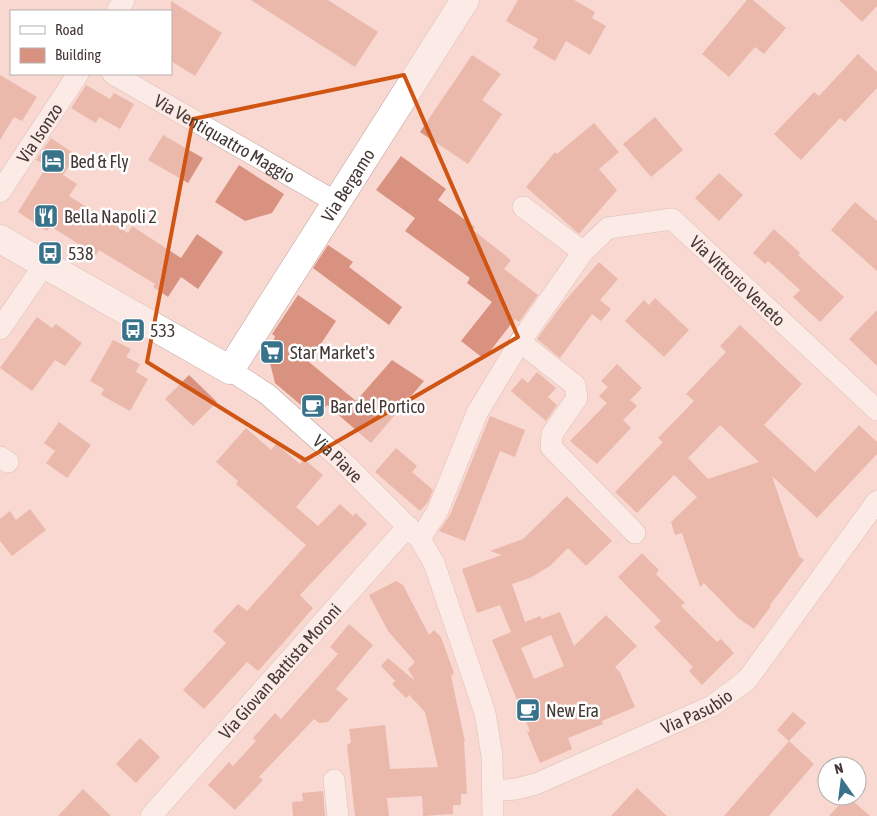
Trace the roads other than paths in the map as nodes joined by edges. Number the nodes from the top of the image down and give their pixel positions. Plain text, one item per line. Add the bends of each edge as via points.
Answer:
1 (465, 0) edge
2 (77, 75) edge
3 (115, 75) edge
4 (0, 192) edge
5 (336, 202) junction
6 (523, 207) dead end
7 (0, 239) edge
8 (582, 252) junction
9 (44, 265) junction
10 (0, 329) edge
11 (520, 342) junction
12 (230, 370) junction
13 (877, 410) edge
14 (877, 501) edge
15 (414, 532) junction
16 (635, 533) dead end
17 (334, 780) dead end
18 (493, 791) junction
19 (151, 816) edge
20 (338, 816) edge
21 (493, 816) edge

1 - 5 street, Via Bergamo
2 - 4 street, Via Isonzo
3 - 5 street, Via Ventiquattro Maggio
5 - 12 street, Via Bergamo
6 - 8 street
7 - 9 street, Via Piave
8 - 11 street, Via Vittorio Veneto
8 - 13 street, Via Vittorio Veneto via 608,228 672,219
9 - 10 street
9 - 12 street, Via Piave
11 - 15 street, Via Vittorio Veneto via 477,413 438,510
11 - 16 street via 574,385 576,398 552,434 551,447
12 - 15 street, Via Piave via 267,394 340,459
14 - 18 street, Via Pasubio via 747,680 712,706 536,784
15 - 18 street, Via Piave via 434,563 485,713 492,756
15 - 19 street, Via Giovan Battista Moroni
17 - 20 street
18 - 21 street, Via Piave

